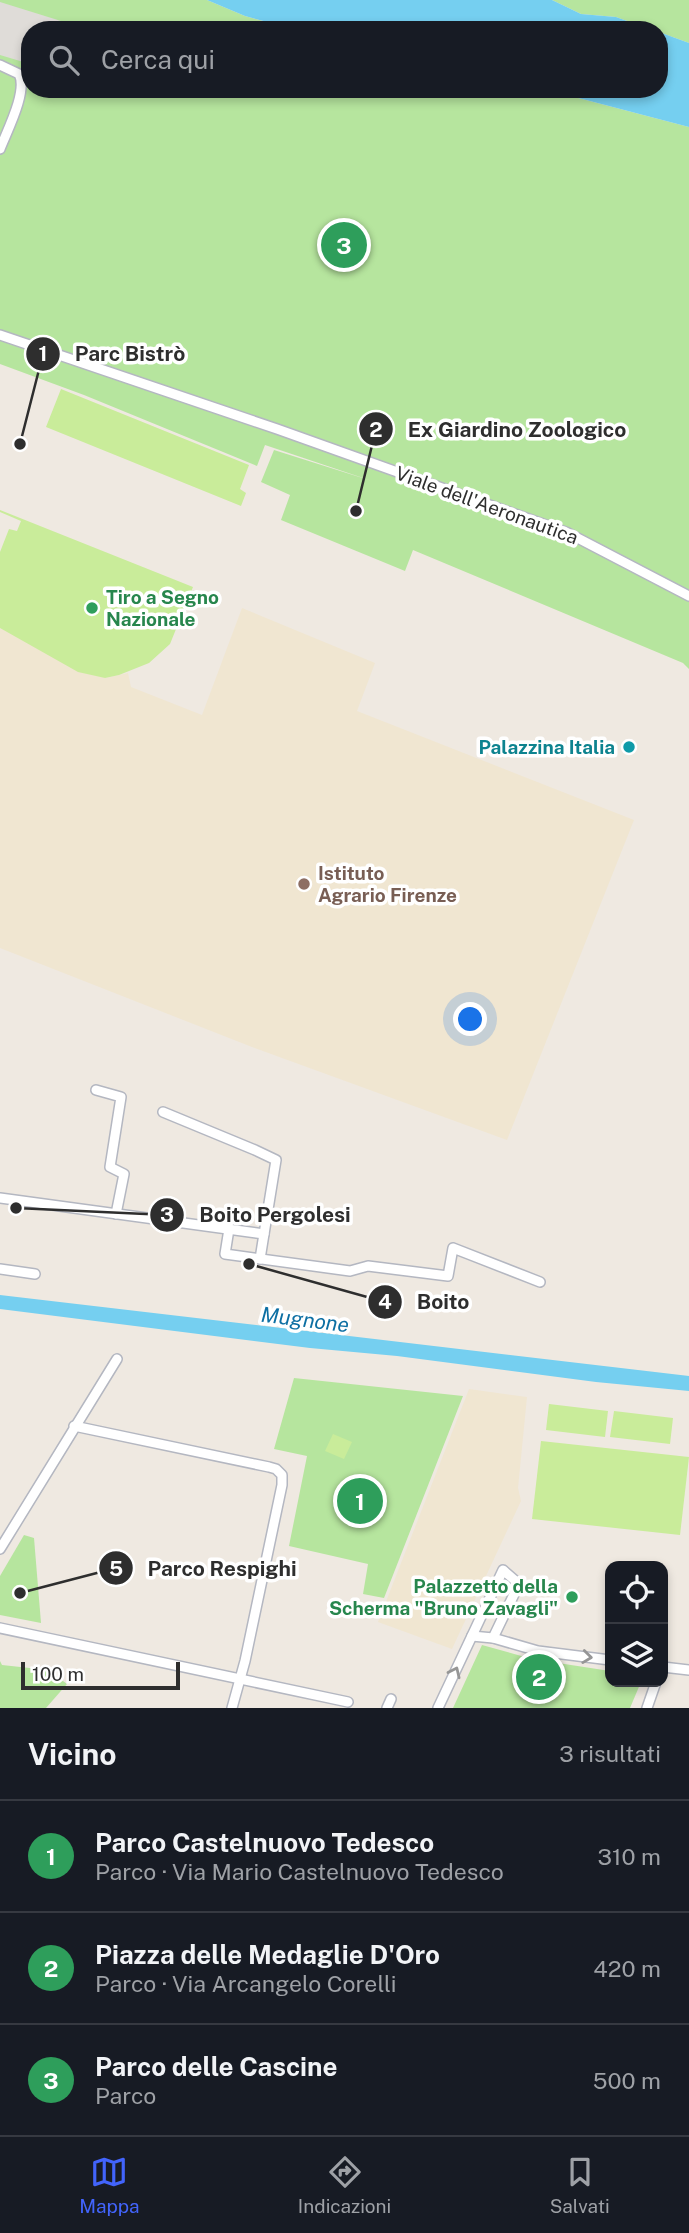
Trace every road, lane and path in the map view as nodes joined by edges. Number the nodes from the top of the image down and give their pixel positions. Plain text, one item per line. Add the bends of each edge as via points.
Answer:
1 (0, 65) edge
2 (21, 78) edge
3 (21, 90) edge
4 (0, 149) edge
5 (0, 335) edge
6 (689, 596) edge
7 (96, 1090) dead end
8 (163, 1112) dead end
9 (0, 1198) edge
10 (116, 1214) junction
11 (229, 1229) junction
12 (264, 1234) junction
13 (260, 1259) junction
14 (0, 1269) edge
15 (34, 1274) dead end
16 (540, 1282) dead end
17 (117, 1359) dead end
18 (74, 1426) junction
19 (0, 1549) edge
20 (0, 1628) edge
21 (472, 1636) junction
22 (493, 1638) junction
23 (605, 1659) edge
24 (668, 1668) edge
25 (689, 1670) edge
26 (240, 1679) junction
27 (654, 1687) edge
28 (348, 1702) dead end
29 (232, 1708) edge
30 (438, 1708) edge
31 (647, 1708) edge

1 - 2 street
3 - 4 street
5 - 6 street, Viale dell'Aeronautica via 568,533
7 - 10 street via 121,1097 110,1167 124,1174
8 - 12 street via 276,1160
9 - 10 street
10 - 11 street
11 - 12 street
11 - 13 street via 225,1254
12 - 13 street
13 - 16 street via 350,1271 368,1266 448,1276 453,1248
14 - 15 street
17 - 18 street
18 - 19 street
18 - 26 street via 269,1467 282,1475
20 - 26 street
21 - 22 street
21 - 22 street via 503,1570 519,1584
30 -> 21 street
22 -> 23 street via 538,1651
24 - 25 street
26 - 28 street
26 - 29 street
27 - 31 street

